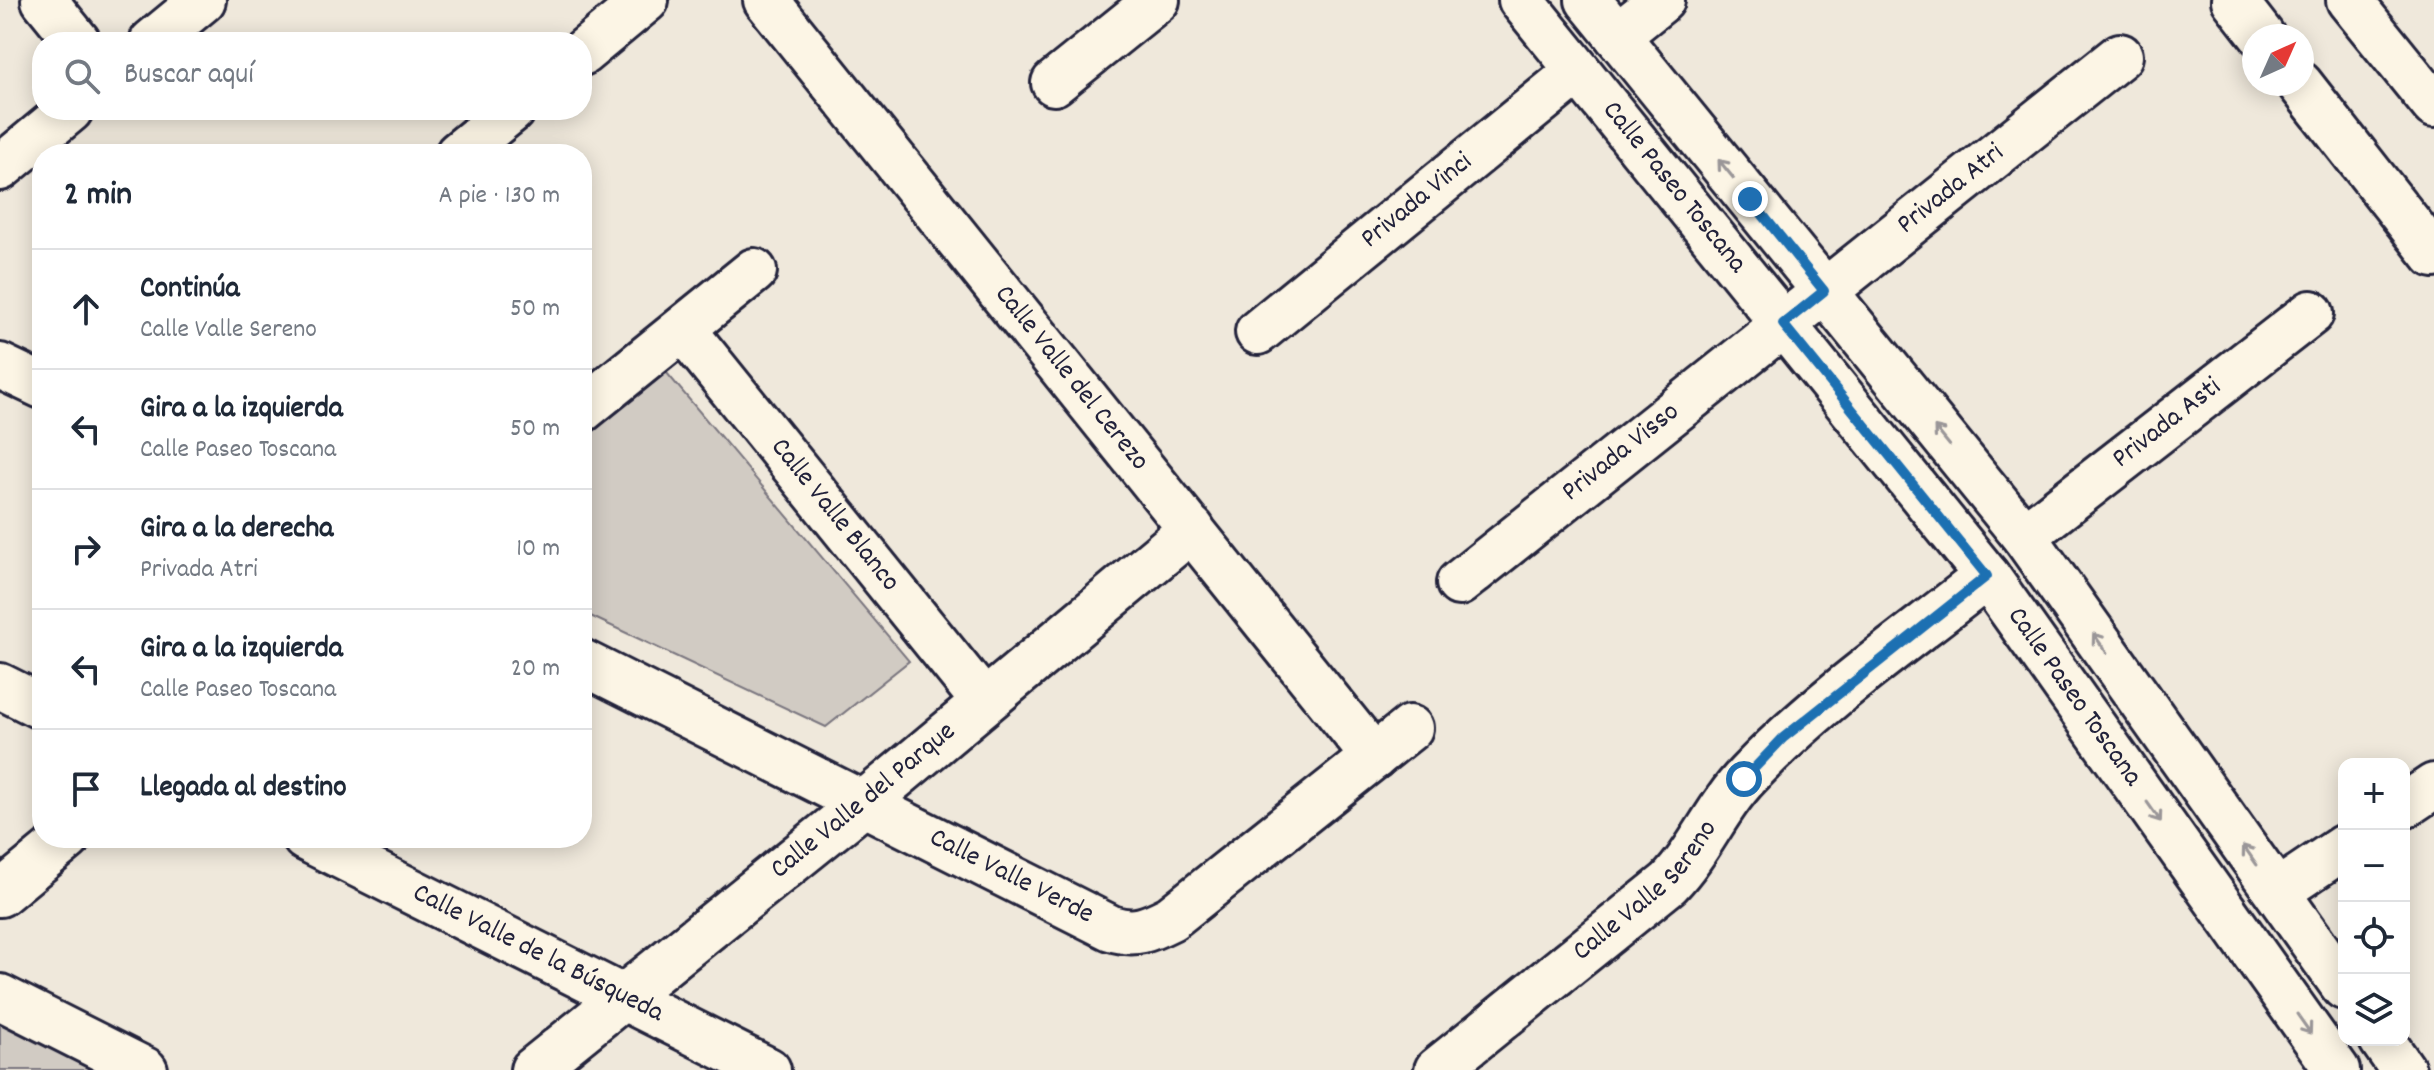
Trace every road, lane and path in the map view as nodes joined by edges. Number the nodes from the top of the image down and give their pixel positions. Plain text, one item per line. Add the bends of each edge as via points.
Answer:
1 (44, 0) edge
2 (203, 0) edge
3 (646, 0) edge
4 (766, 0) edge
5 (1157, 0) edge
6 (1521, 0) edge
7 (1588, 0) edge
8 (1662, 0) edge
9 (2234, 0) edge
10 (2349, 0) edge
11 (2253, 24) edge
12 (70, 32) edge
13 (164, 32) edge
14 (1617, 36) junction
15 (592, 45) edge
16 (2120, 56) dead end
17 (1578, 71) junction
18 (1054, 83) dead end
19 (2309, 96) edge
20 (2434, 105) edge
21 (58, 120) edge
22 (500, 120) edge
23 (470, 144) edge
24 (0, 168) edge
25 (2434, 255) edge
26 (754, 271) dead end
27 (1824, 291) junction
28 (2311, 313) dead end
29 (1783, 324) junction
30 (683, 329) junction
31 (1258, 332) dead end
32 (0, 366) edge
33 (32, 381) edge
34 (592, 402) edge
35 (1192, 529) junction
36 (2024, 536) junction
37 (1987, 576) junction
38 (1459, 583) dead end
39 (592, 667) edge
40 (0, 686) edge
41 (32, 702) edge
42 (984, 702) junction
43 (1410, 728) dead end
44 (1374, 757) junction
45 (2434, 786) edge
46 (2410, 802) edge
47 (863, 804) junction
48 (56, 848) edge
49 (325, 848) edge
50 (2338, 851) edge
51 (2277, 892) junction
52 (0, 894) edge
53 (2338, 978) edge
54 (0, 997) edge
55 (623, 997) junction
56 (2386, 1046) edge
57 (145, 1070) edge
58 (533, 1070) edge
59 (768, 1070) edge
60 (1437, 1070) edge
61 (2337, 1070) edge
62 (2403, 1070) edge

1 - 12 street
2 - 13 street
3 - 15 street
4 - 35 street, Calle Valle del Cerezo
5 - 18 street
6 - 17 street, Calle Paseo Toscana
7 - 14 street, Calle Paseo Toscana
8 - 14 street
9 - 11 street
10 - 20 street
27 -> 14 street, Calle Paseo Toscana
16 - 27 street, Privada Atri
17 - 29 street, Calle Paseo Toscana
17 - 31 street, Privada Vinci
19 - 25 street
21 - 24 street
22 - 23 street
26 - 30 street
27 - 29 street, Privada Atri
36 -> 27 street, Calle Paseo Toscana
28 - 36 street, Privada Asti
29 - 37 street, Calle Paseo Toscana
29 - 38 street, Privada Visso
30 - 34 street
30 - 42 street, Calle Valle Blanco
32 - 33 street
35 - 42 street, Calle Valle del Parque
35 - 44 street, Calle Valle del Cerezo
51 -> 36 street, Calle Paseo Toscana
37 - 60 street, Calle Valle Sereno via 1783,738 1744,779 1669,883
37 -> 61 street, Calle Paseo Toscana
39 - 47 street, Calle Valle Verde
40 - 41 street
42 - 47 street, Calle Valle del Parque
43 - 44 street, Calle Valle Verde
44 - 47 street, Calle Valle Verde via 1171,918 1128,934
45 - 46 street
47 - 55 street, Calle Valle del Parque
48 - 52 street
49 - 55 street, Calle Valle de la Búsqueda
50 - 51 street
51 - 53 street, Calle Paseo Toscana
54 - 57 street
55 - 58 street, Calle Valle del Parque
55 - 59 street, Calle Valle de la Búsqueda
56 - 62 street

